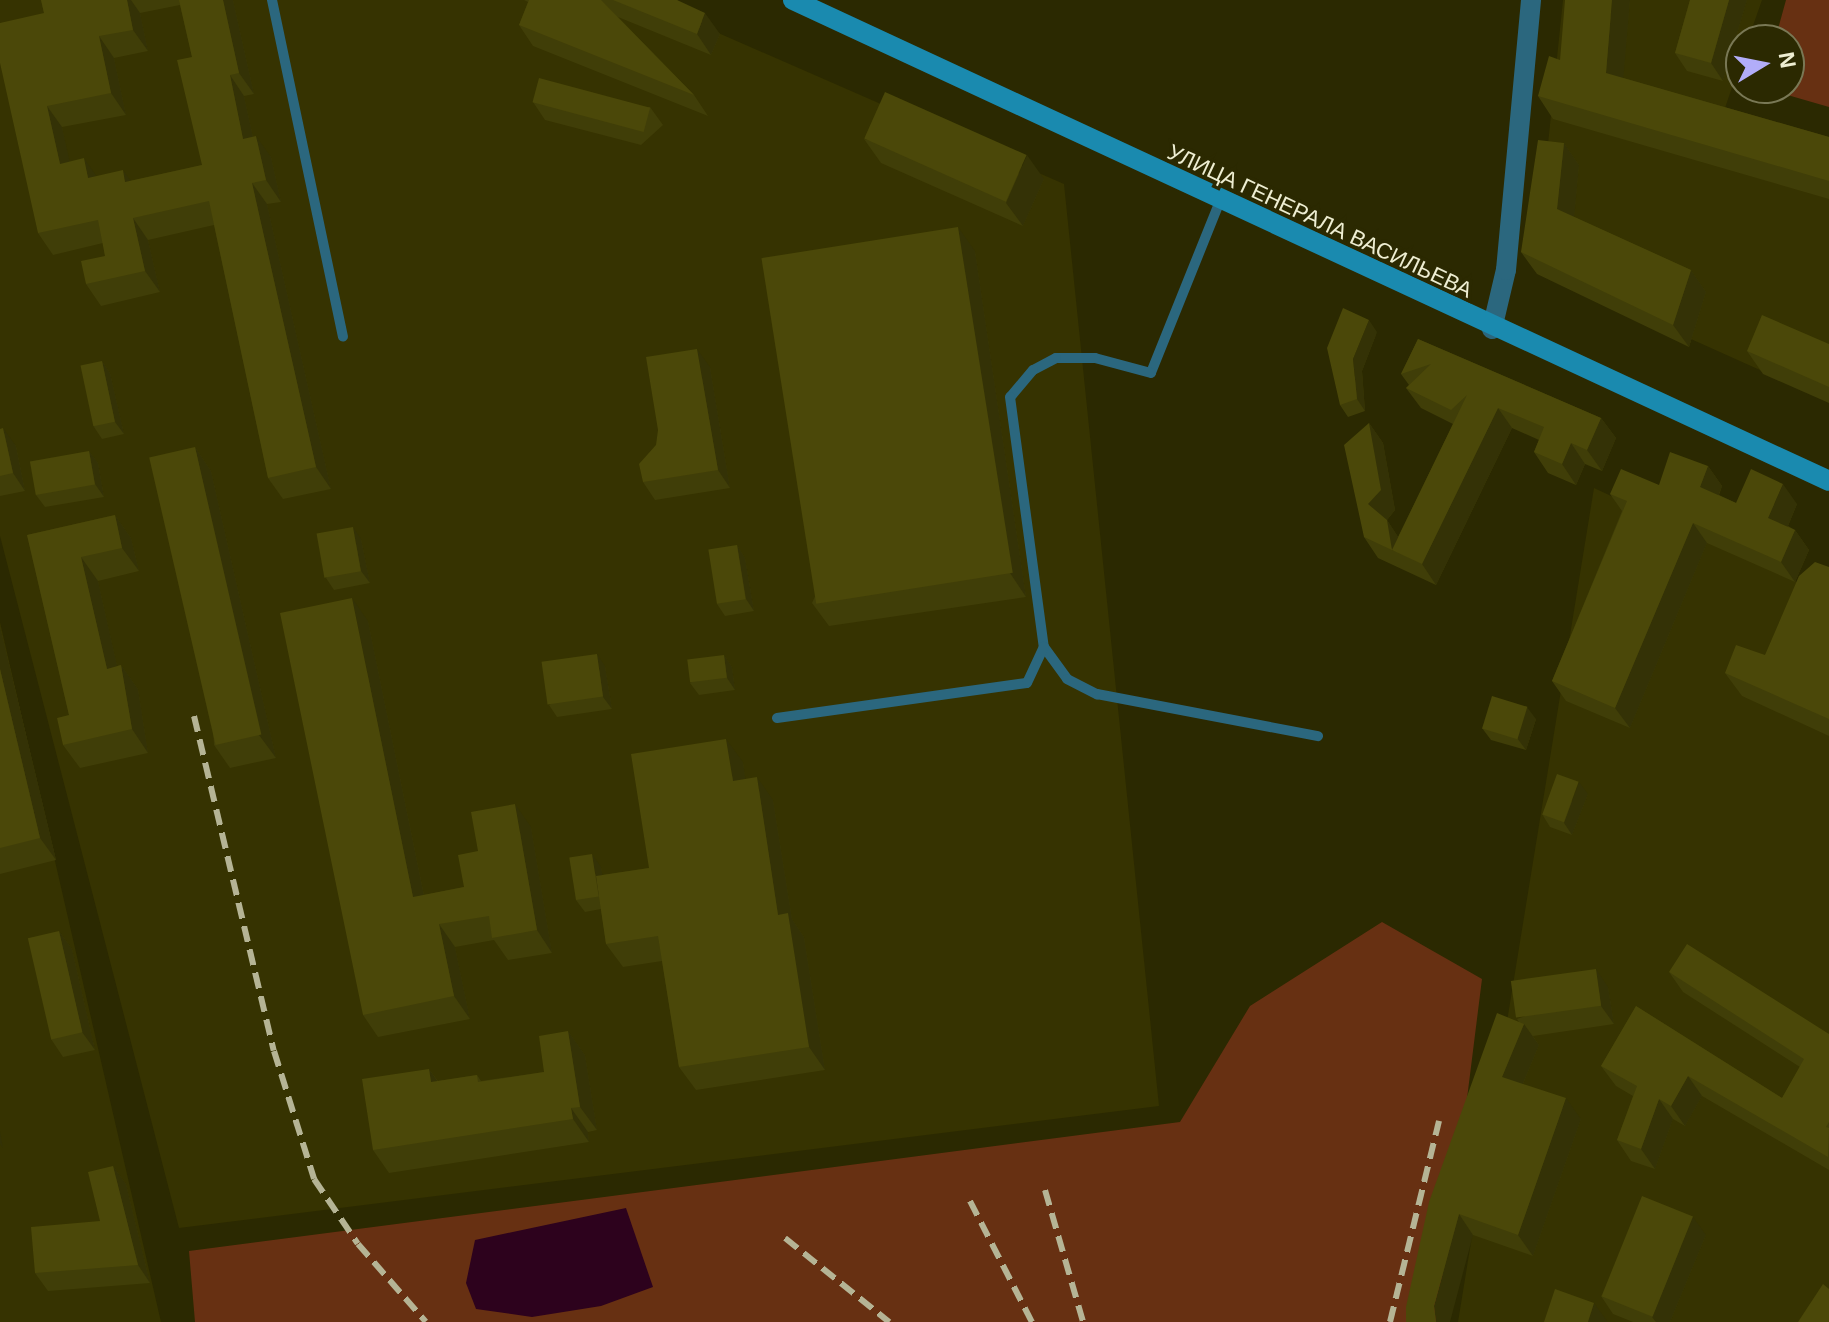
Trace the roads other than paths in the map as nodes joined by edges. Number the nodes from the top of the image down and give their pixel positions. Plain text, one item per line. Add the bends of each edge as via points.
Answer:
1 (272, 0) edge
2 (793, 0) edge
3 (1531, 0) edge
4 (1220, 201) junction
5 (1492, 329) junction
6 (343, 337) dead end
7 (1829, 481) edge
8 (1044, 647) junction
9 (777, 718) dead end
10 (1318, 736) dead end

1 - 6 lane
2 - 4 main road, УЛИЦА ГЕНЕРАЛА ВАСИЛЬЕВА
3 - 5 street via 1506,270
4 - 5 main road, УЛИЦА ГЕНЕРАЛА ВАСИЛЬЕВА
4 - 8 lane via 1151,373 1095,358 1056,358 1033,370 1010,397
5 - 7 main road, УЛИЦА ГЕНЕРАЛА ВАСИЛЬЕВА
8 - 9 lane via 1027,683
8 - 10 lane via 1067,679 1097,694

